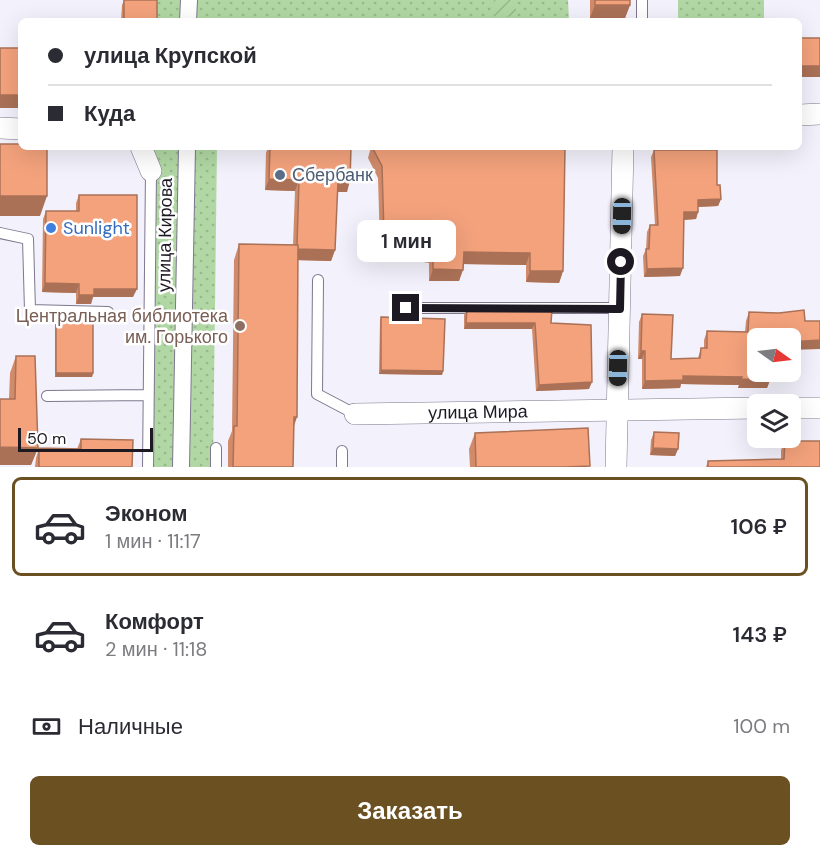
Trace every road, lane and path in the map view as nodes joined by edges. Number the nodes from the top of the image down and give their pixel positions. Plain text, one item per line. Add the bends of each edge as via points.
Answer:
1 (189, 0) edge
2 (642, 0) edge
3 (188, 18) edge
4 (642, 18) edge
5 (820, 114) edge
6 (802, 115) edge
7 (0, 128) edge
8 (18, 129) edge
9 (142, 150) edge
10 (187, 150) edge
11 (623, 150) edge
12 (151, 171) joint
13 (0, 233) edge
14 (318, 280) dead end
15 (406, 308) dead end
16 (620, 309) junction
17 (108, 312) dead end
18 (148, 395) junction
19 (47, 396) dead end
20 (618, 408) junction
21 (747, 408) edge
22 (801, 408) edge
23 (820, 408) edge
24 (355, 414) joint
25 (216, 448) dead end
26 (342, 451) dead end
27 (148, 467) edge
28 (181, 467) edge
29 (216, 467) edge
30 (342, 467) edge
31 (616, 467) edge

1 - 3 street
2 - 4 lane
5 - 6 street
7 - 8 street
9 - 12 street
10 - 28 street, улица Кирова
11 - 16 street
12 - 18 lane, улица Кирова
13 - 17 lane via 28,240 30,310
14 - 24 lane, улица Мира via 317,394
15 - 16 lane
16 - 20 street
18 - 19 lane
18 - 27 lane, улица Кирова
20 - 21 street, улица Мира
20 - 24 street, улица Мира
20 - 31 street
22 - 23 street
25 - 29 lane
26 - 30 lane

